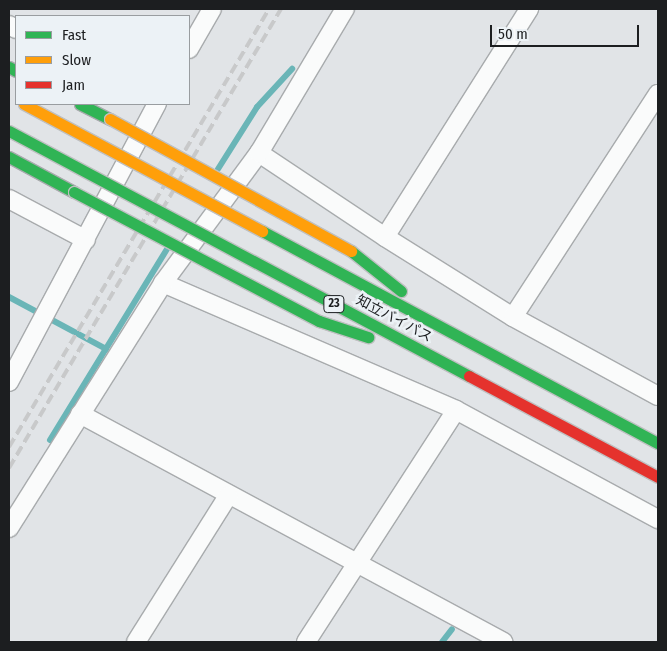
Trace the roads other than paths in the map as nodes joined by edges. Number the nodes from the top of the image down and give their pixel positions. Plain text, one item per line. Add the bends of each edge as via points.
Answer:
1 (212, 9) edge
2 (345, 9) edge
3 (528, 9) edge
4 (190, 47) edge
5 (658, 94) edge
6 (26, 105) edge
7 (82, 105) edge
8 (156, 105) edge
9 (9, 131) edge
10 (259, 153) junction
11 (9, 157) edge
12 (9, 199) edge
13 (385, 238) junction
14 (86, 240) junction
15 (163, 283) junction
16 (513, 317) junction
17 (457, 337) junction
18 (443, 362) junction
19 (9, 382) edge
20 (658, 396) edge
21 (456, 410) junction
22 (80, 414) junction
23 (658, 443) edge
24 (658, 477) edge
25 (228, 496) junction
26 (658, 519) edge
27 (9, 528) edge
28 (358, 562) junction
29 (136, 642) edge
30 (306, 642) edge
31 (503, 642) edge

1 - 4 street
2 - 10 street
3 - 13 street
5 - 16 street
6 - 17 highway, 知立バイパス / 23, bridge
7 - 17 highway, bridge via 339,242
8 - 14 street
9 - 18 highway, 知立バイパス / 23, bridge
10 - 13 street
10 - 15 street
11 - 18 highway, bridge via 319,321
12 - 14 street
13 - 16 street
14 - 19 street
15 - 21 street
15 - 22 street
16 - 20 street
17 - 23 highway, 知立バイパス / 23, bridge
18 - 24 highway, 知立バイパス / 23, bridge
21 - 26 street
21 - 28 street
22 - 25 street
22 - 27 street
25 - 28 street
25 - 29 street
28 - 30 street
28 - 31 street

